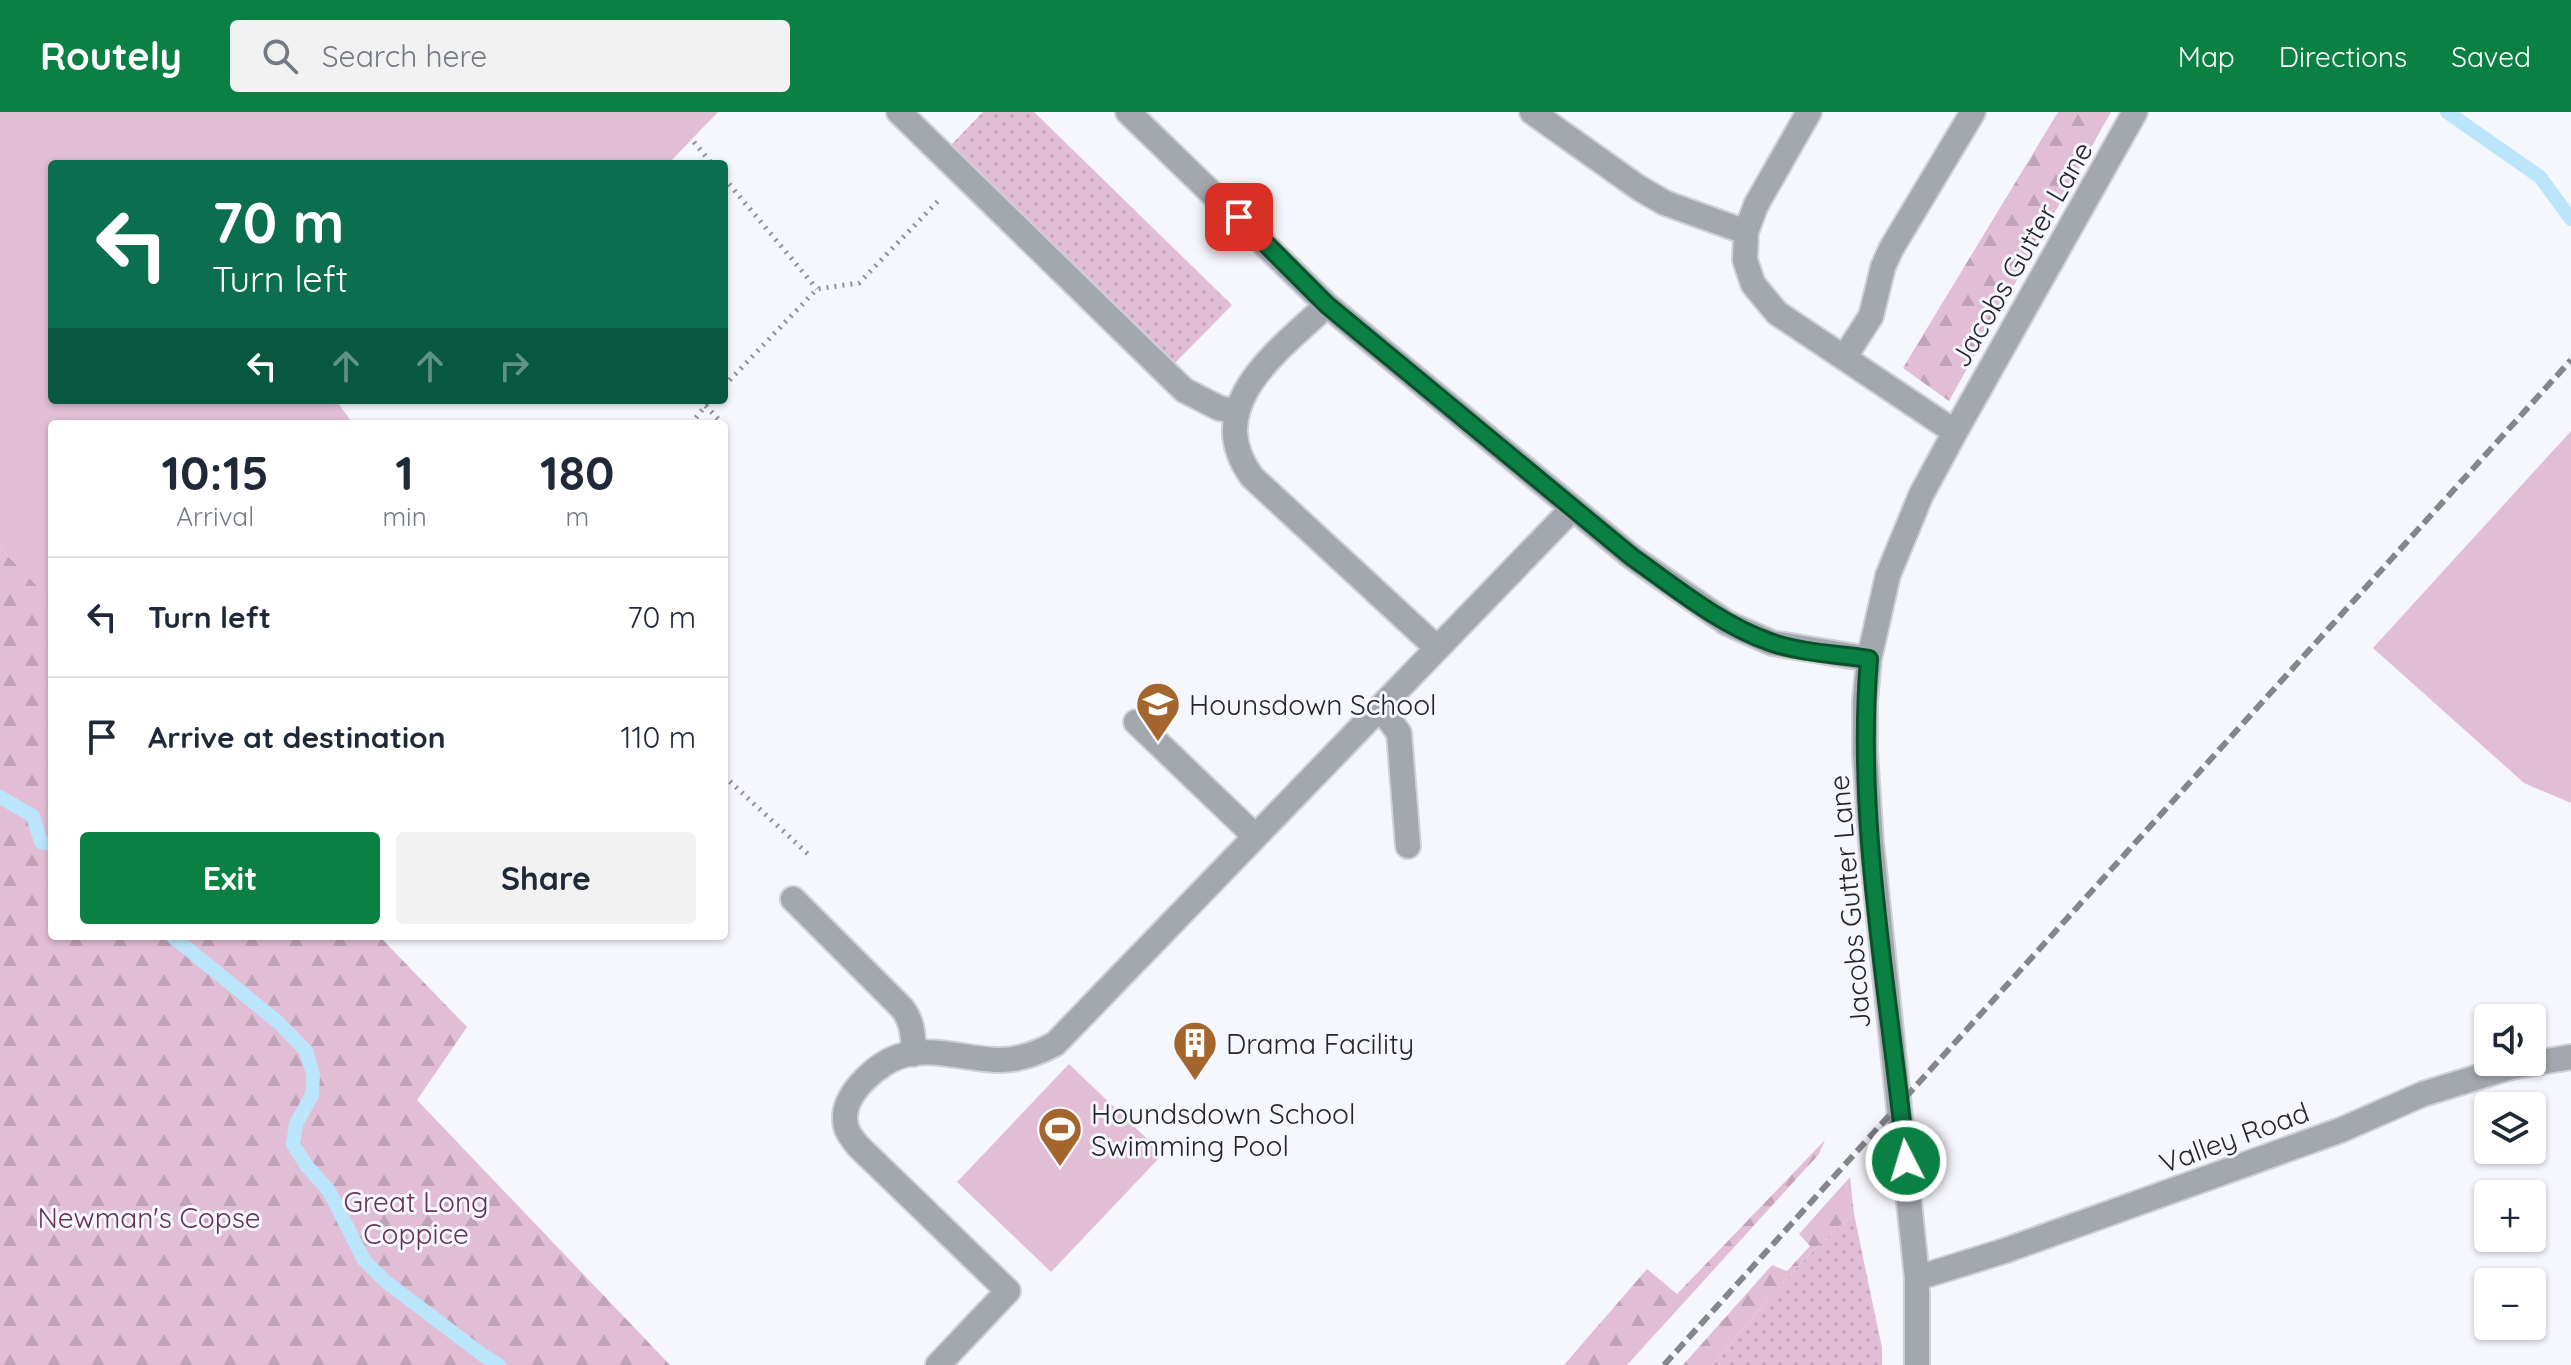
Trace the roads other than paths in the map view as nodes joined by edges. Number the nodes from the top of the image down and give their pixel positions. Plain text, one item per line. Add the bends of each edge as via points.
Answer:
1 (899, 112) edge
2 (1128, 112) edge
3 (1532, 112) edge
4 (1809, 112) edge
5 (1973, 112) edge
6 (2135, 112) edge
7 (1746, 232) junction
8 (1327, 305) junction
9 (1844, 358) junction
10 (1237, 412) junction
11 (1955, 432) junction
12 (1573, 508) junction
13 (1437, 648) junction
14 (1869, 659) junction
15 (1380, 708) junction
16 (1136, 722) dead end
17 (1255, 836) junction
18 (1408, 846) dead end
19 (793, 899) dead end
20 (914, 1054) junction
21 (2571, 1057) edge
22 (1917, 1278) junction
23 (938, 1365) edge
24 (1917, 1365) edge

1 - 10 street via 1184,390
2 - 8 street
3 - 7 street via 1652,196
4 - 7 street
5 - 9 street via 1891,249 1871,316
6 - 11 street, Jacobs Gutter Lane
7 - 9 street via 1745,260 1753,284 1777,313
8 - 10 street via 1265,364 1248,385
8 - 12 street
9 - 11 street
10 - 13 street via 1234,442 1252,477
11 - 14 street, Jacobs Gutter Lane via 1904,532 1888,575
12 - 13 street
12 - 14 street via 1727,623 1772,643
13 - 15 street
14 - 22 street, Jacobs Gutter Lane via 1865,753 1871,842
15 - 17 street
15 - 18 street via 1399,733
16 - 17 street
17 - 20 street via 1055,1044 1036,1054 998,1060
19 - 20 street via 909,1017
20 - 23 street via 892,1059 860,1087 849,1102 848,1133 1008,1291
21 - 22 street, Valley Road via 2511,1067 2423,1094 2341,1130
22 - 24 street, Jacobs Gutter Lane

